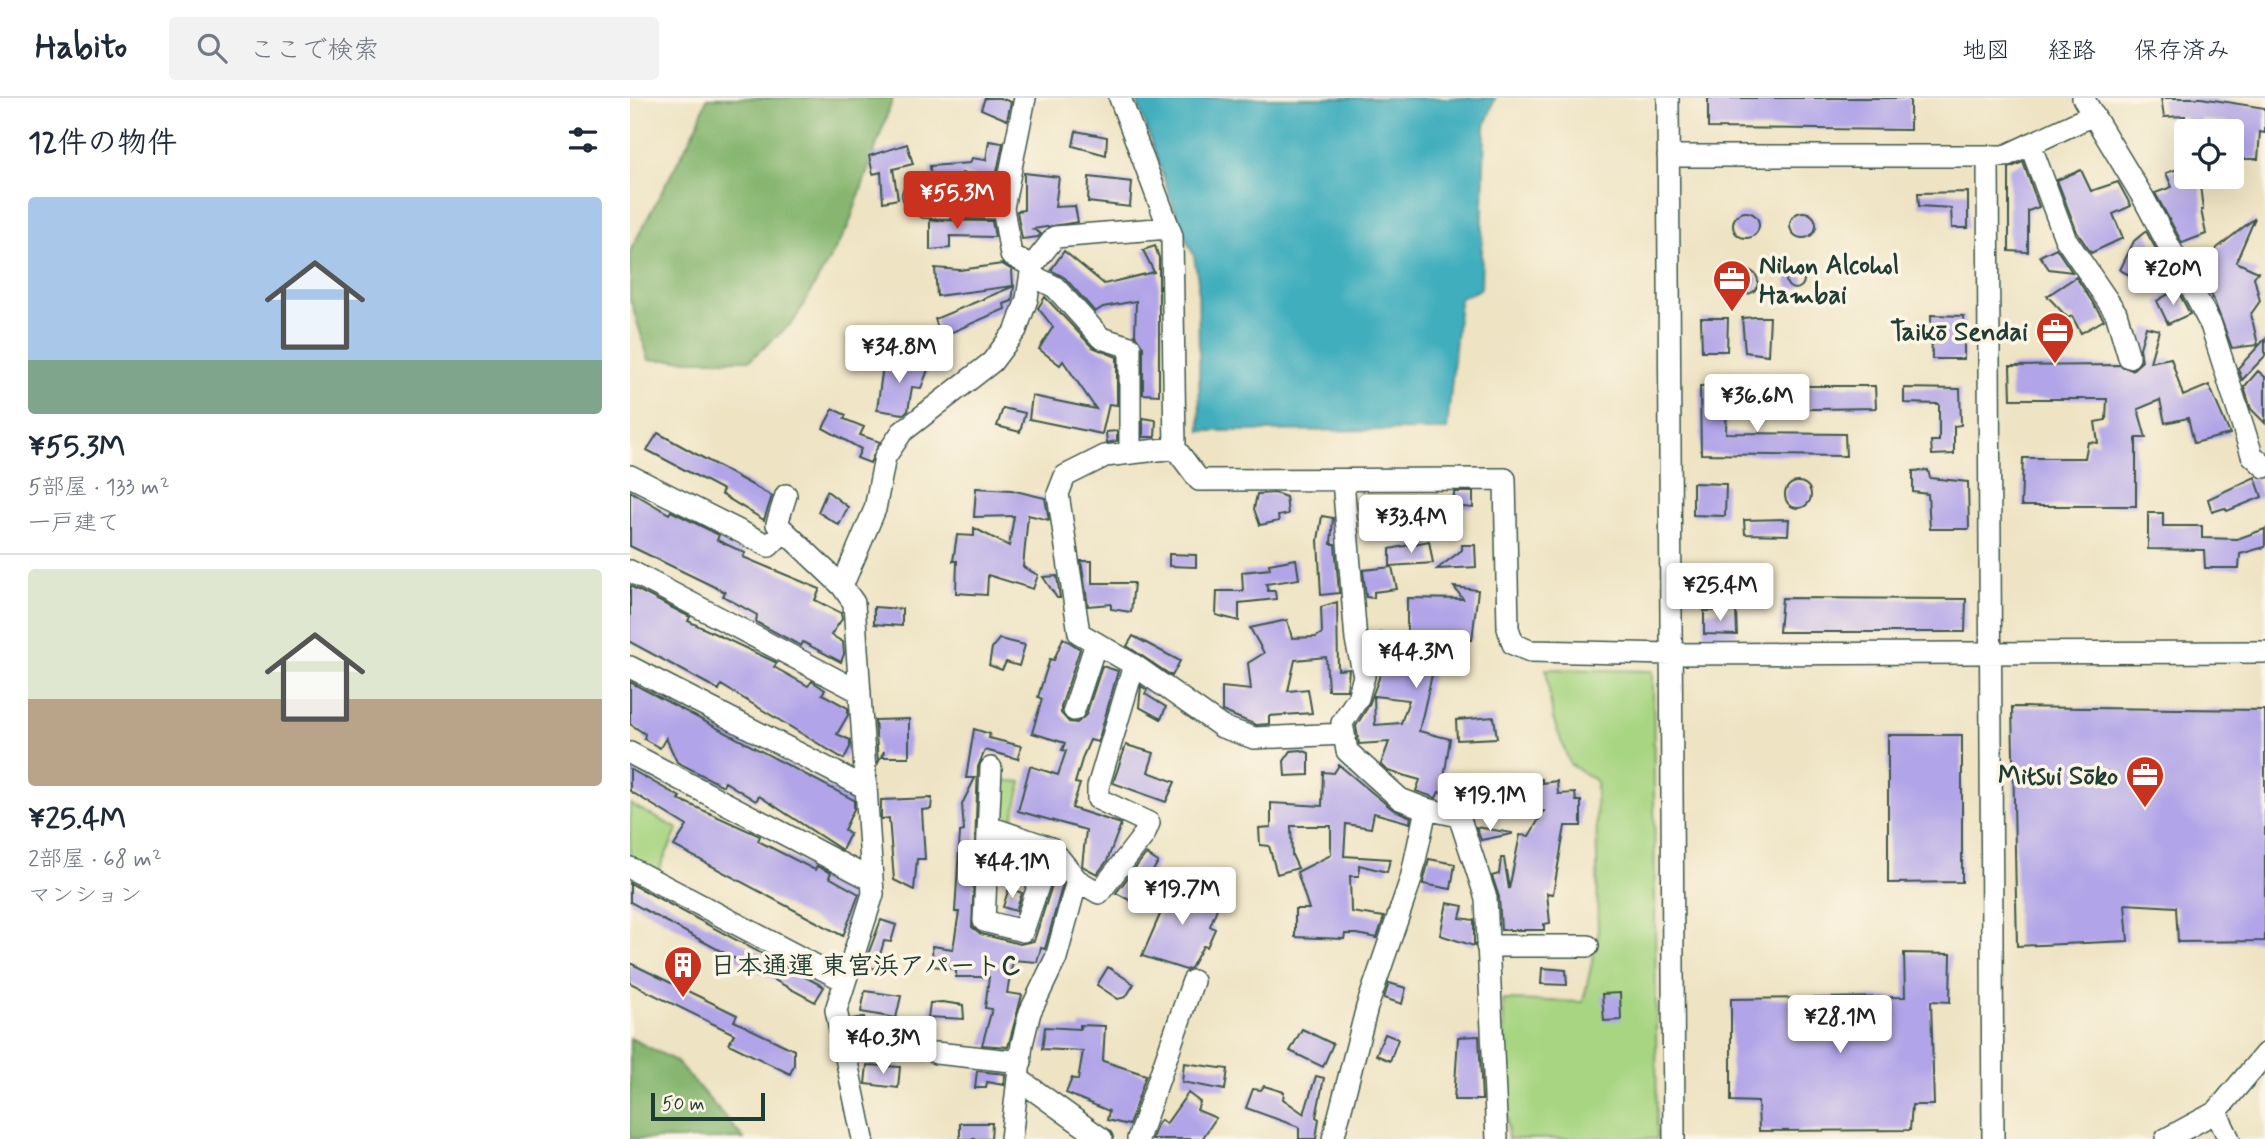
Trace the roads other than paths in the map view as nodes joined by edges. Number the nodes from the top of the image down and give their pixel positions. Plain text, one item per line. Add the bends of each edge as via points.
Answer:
1 (1025, 98) edge
2 (1120, 98) edge
3 (1668, 98) edge
4 (2088, 107) edge
5 (2030, 144) junction
6 (1668, 156) junction
7 (1988, 157) junction
8 (913, 195) dead end
9 (1003, 208) junction
10 (1169, 228) junction
11 (1031, 271) junction
12 (2129, 357) dead end
13 (1175, 448) junction
14 (1130, 453) junction
15 (2265, 467) edge
16 (630, 476) edge
17 (1343, 480) junction
18 (786, 495) dead end
19 (784, 531) junction
20 (630, 571) edge
21 (842, 586) junction
22 (1096, 643) junction
23 (2265, 652) edge
24 (1671, 653) junction
25 (1992, 654) junction
26 (1134, 665) junction
27 (630, 667) edge
28 (860, 692) junction
29 (1074, 710) dead end
30 (1344, 734) junction
31 (630, 753) edge
32 (991, 768) dead end
33 (866, 788) junction
34 (1426, 808) junction
35 (989, 827) junction
36 (1051, 848) junction
37 (630, 868) edge
38 (872, 880) junction
39 (1077, 880) junction
40 (1487, 946) junction
41 (1588, 946) dead end
42 (845, 981) junction
43 (1193, 981) dead end
44 (936, 1053) dead end
45 (2265, 1054) edge
46 (1021, 1071) junction
47 (2216, 1112) junction
48 (863, 1139) edge
49 (1012, 1139) edge
50 (1102, 1139) edge
51 (1138, 1139) edge
52 (1333, 1139) edge
53 (1497, 1139) edge
54 (1674, 1139) edge
55 (1993, 1139) edge
56 (2166, 1139) edge
57 (2229, 1139) edge

1 - 9 street
2 - 10 street
3 - 6 street
4 - 5 street
4 - 15 street via 2144,199 2211,325 2252,455
5 - 7 street via 2005,156
5 - 12 street via 2065,238 2116,313
6 - 7 street
6 - 24 street
7 - 25 street
8 - 9 street via 925,207
9 - 11 street via 1011,255
10 - 11 street via 1055,237
10 - 13 street
11 - 14 street via 1055,287 1101,338 1130,347
11 - 21 street via 1016,330 992,362 902,432 886,457 875,509
13 - 14 street
13 - 17 street via 1199,480
14 - 22 street via 1105,456 1065,476 1058,494 1079,633
16 - 19 street via 769,545
17 - 24 street via 1505,479 1508,628 1513,644 1530,651
17 - 30 street via 1356,640 1364,676 1358,698 1342,723
18 - 19 street via 777,524
19 - 21 street
20 - 28 street
21 - 28 street via 854,603
22 - 26 street
22 - 29 street
23 - 25 street
24 - 25 street
24 - 54 street
25 - 55 street
26 - 30 street via 1222,727 1254,738
26 - 39 street via 1098,799 1149,823 1099,893
27 - 33 street
28 - 33 street
30 - 34 street via 1347,751 1400,799
31 - 38 street
32 - 35 street
33 - 38 street
34 - 40 street via 1460,816 1486,898
34 - 52 street via 1411,879 1367,1007
35 - 36 street
35 - 36 street via 984,921 1023,931
36 - 39 street
37 - 42 street
38 - 42 street via 873,894
39 - 46 street via 1056,958 1030,1012
40 - 41 street
40 - 53 street
42 - 48 street via 836,1010
43 - 51 street
44 - 46 street
45 - 47 street
46 - 49 street
46 - 50 street
47 - 56 street
47 - 57 street

